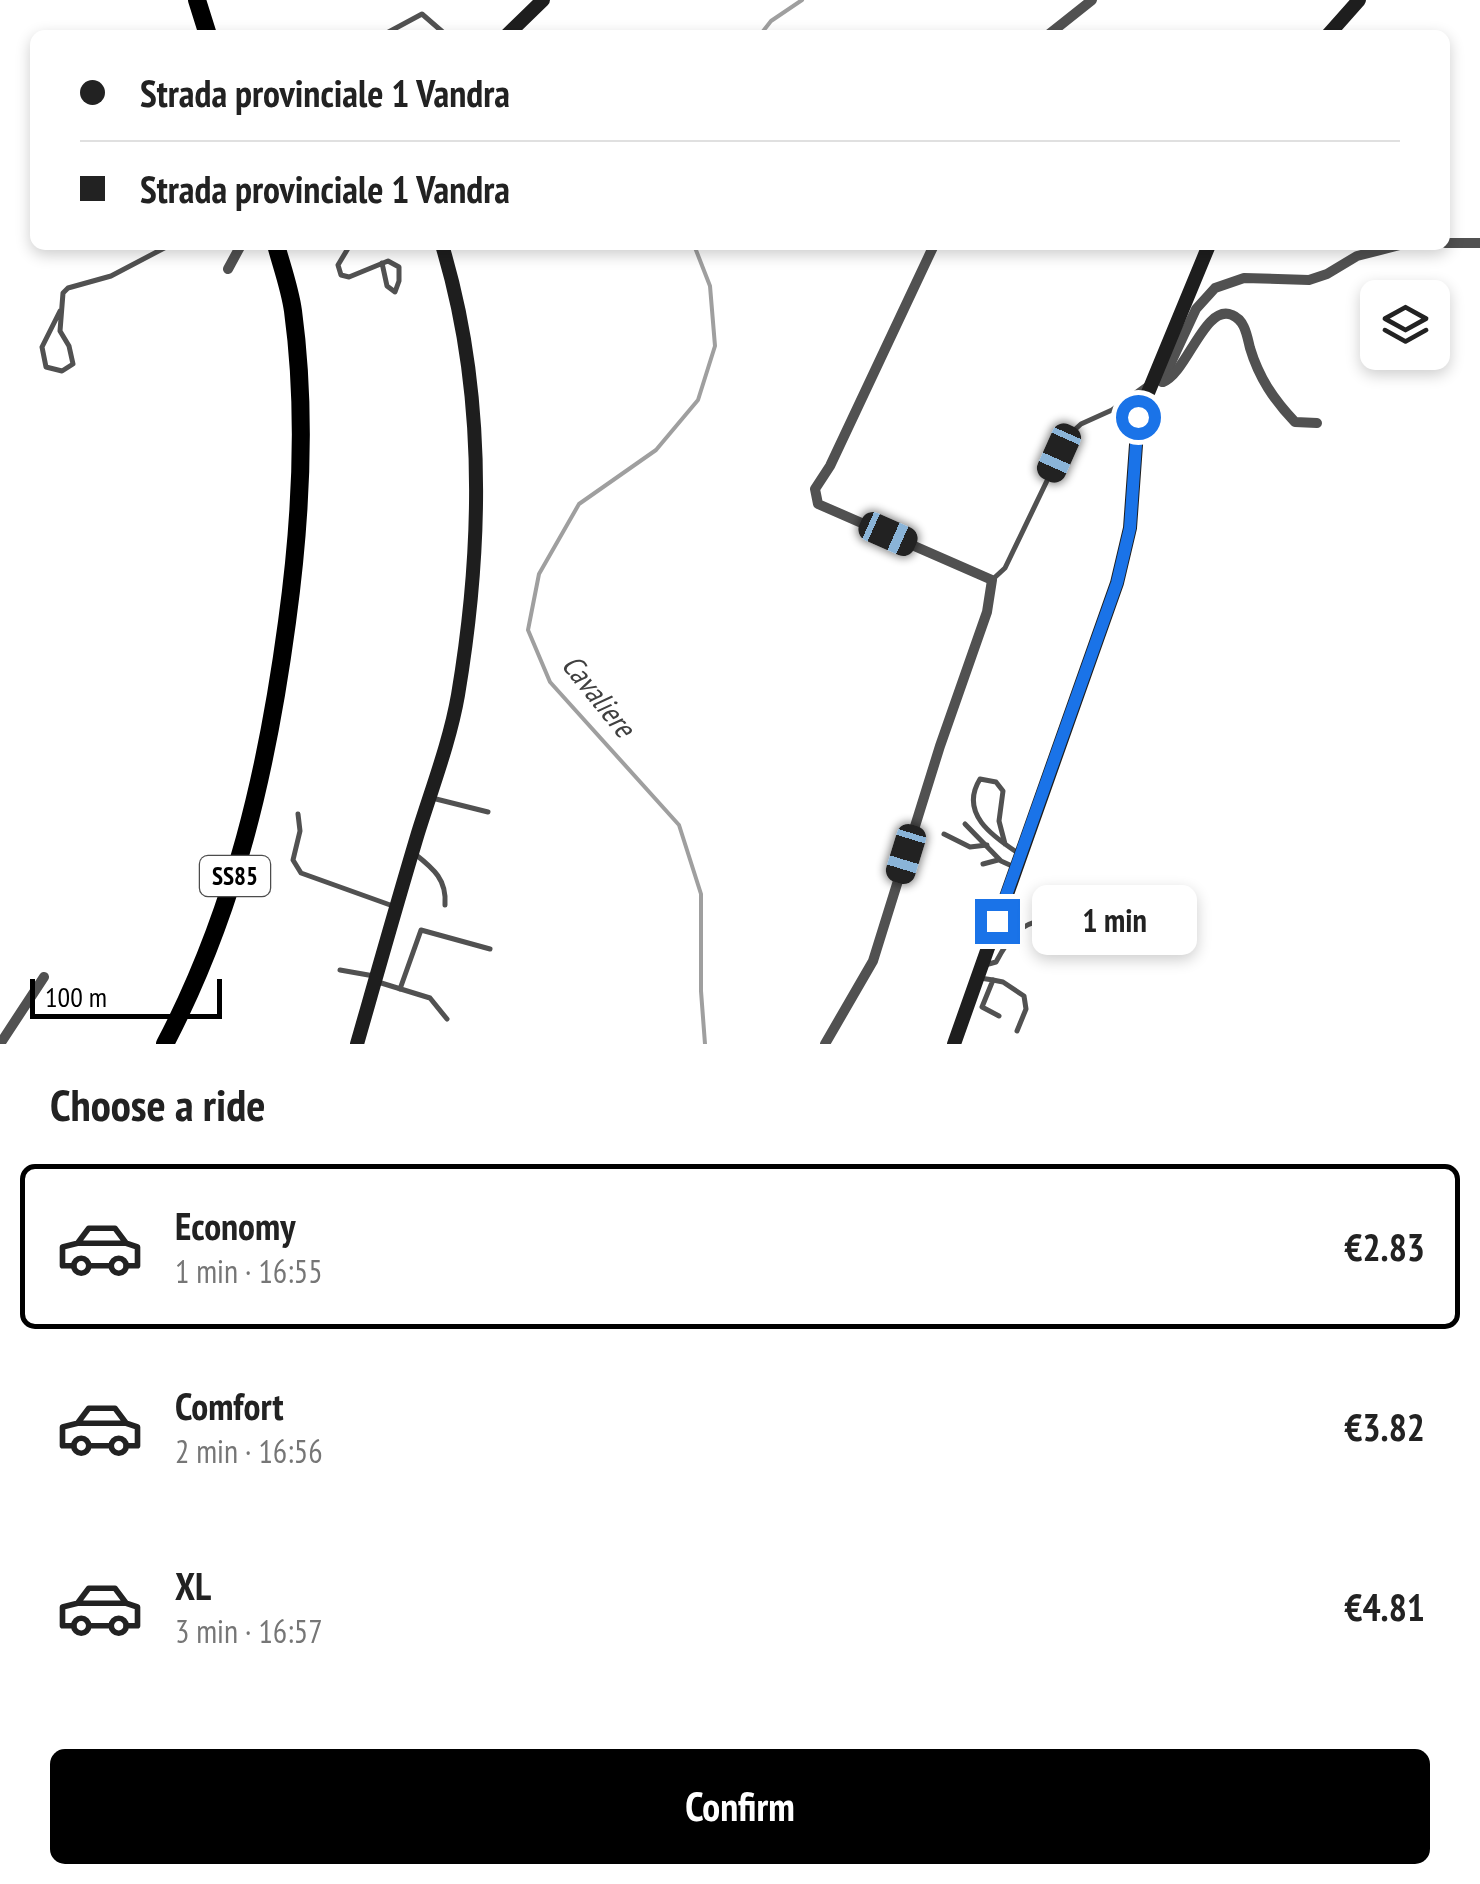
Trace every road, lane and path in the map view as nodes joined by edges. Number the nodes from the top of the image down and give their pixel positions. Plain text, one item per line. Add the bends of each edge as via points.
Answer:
1 (197, 0) edge
2 (543, 0) edge
3 (1092, 0) edge
4 (1359, 0) edge
5 (206, 30) edge
6 (392, 30) edge
7 (440, 30) edge
8 (512, 30) edge
9 (1054, 30) edge
10 (1332, 30) edge
11 (1450, 243) edge
12 (1480, 243) edge
13 (161, 250) edge
14 (238, 250) edge
15 (277, 250) edge
16 (347, 250) edge
17 (443, 250) edge
18 (932, 250) edge
19 (1207, 250) edge
20 (1380, 250) edge
21 (382, 263) junction
22 (228, 269) dead end
23 (60, 311) junction
24 (1157, 382) junction
25 (1318, 423) dead end
26 (992, 580) junction
27 (429, 798) junction
28 (488, 812) dead end
29 (298, 814) dead end
30 (965, 824) dead end
31 (944, 834) dead end
32 (1005, 844) junction
33 (987, 845) junction
34 (412, 852) junction
35 (1012, 861) junction
36 (983, 864) dead end
37 (445, 905) dead end
38 (396, 907) junction
39 (1123, 930) dead end
40 (490, 949) dead end
41 (340, 970) dead end
42 (979, 971) junction
43 (44, 977) dead end
44 (376, 979) junction
45 (994, 980) junction
46 (400, 989) junction
47 (999, 1016) dead end
48 (447, 1019) dead end
49 (1017, 1031) dead end
50 (0, 1044) edge
51 (165, 1044) edge
52 (357, 1044) edge
53 (825, 1044) edge
54 (954, 1044) edge

1 - 5 highway
2 - 8 main road
3 - 9 street
4 - 10 main road
6 - 7 lane via 422,14
11 - 12 street
13 - 23 lane via 112,276 68,288
14 - 22 street
15 - 51 highway, SS85 via 293,309 302,437 295,567 277,700 234,880
16 - 21 lane via 340,275
17 - 27 main road via 472,400 475,543 457,698
18 - 26 street via 815,489 818,504
19 - 24 main road
20 - 24 street via 1309,280 1244,278 1215,288 1196,309
21 - 21 lane via 399,266 395,292 387,286
23 - 23 lane via 42,347 46,368 62,371 73,364
24 - 25 street via 1170,380 1209,324 1228,312 1244,327 1261,378 1282,409 1295,422
24 - 26 lane via 1069,435 1005,568
24 - 35 main road via 1138,417 1130,528 1117,583
26 - 53 street via 873,962
27 - 28 lane
27 - 34 main road
29 - 38 lane via 293,860 301,873
30 - 33 lane
31 - 33 lane via 970,847
32 - 32 lane via 978,820 974,789 980,779 1004,792 999,821
32 - 35 lane
33 - 35 lane
34 - 37 lane via 442,879
34 - 38 main road
35 - 36 lane
35 - 42 main road
38 - 44 main road
39 - 42 lane via 1104,920 1030,922 1018,928 996,962
40 - 46 lane via 421,930
41 - 44 lane
42 - 45 lane
42 - 54 main road
43 - 50 street
44 - 46 lane
44 - 52 main road
45 - 47 lane via 982,1007
45 - 49 lane via 1024,996
46 - 48 lane via 430,998

